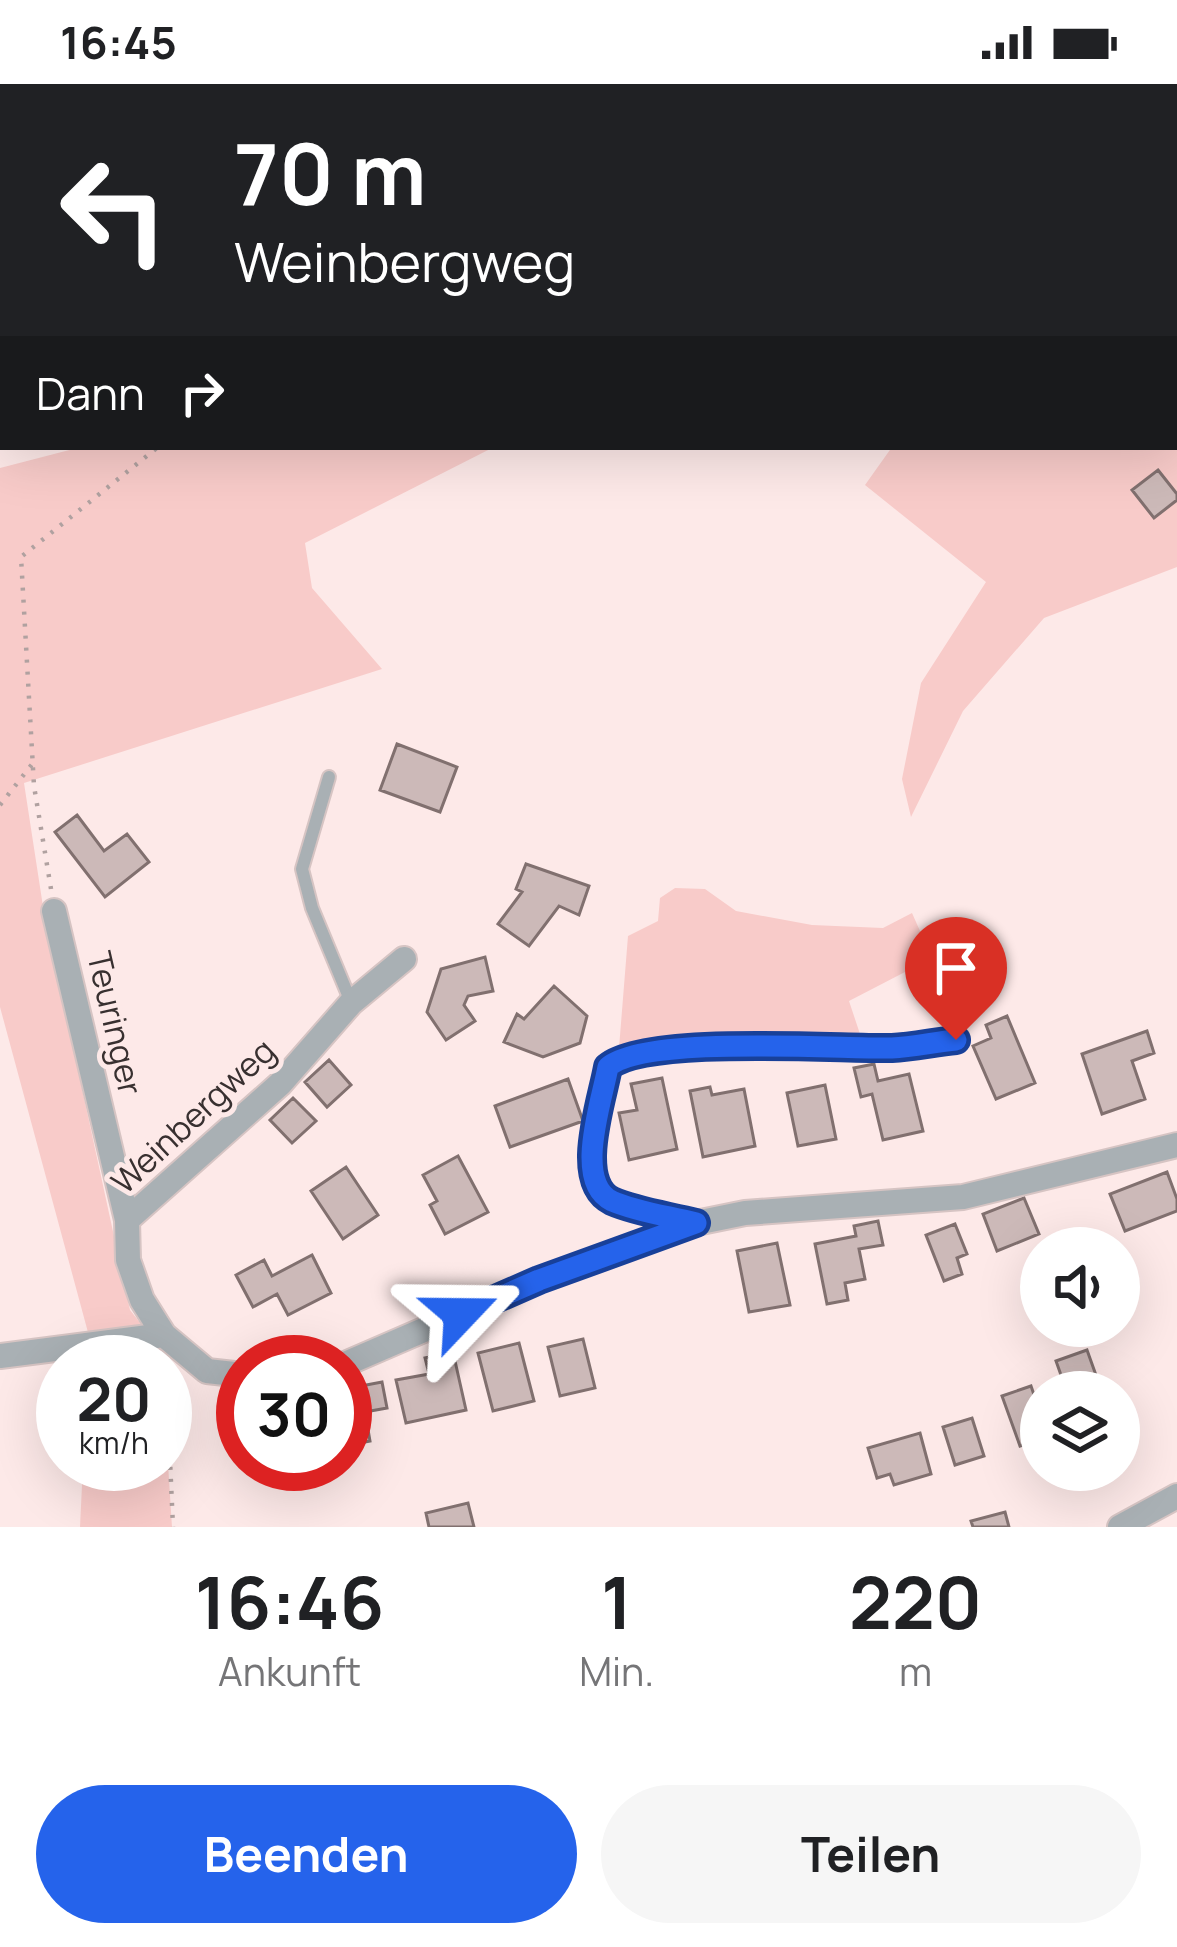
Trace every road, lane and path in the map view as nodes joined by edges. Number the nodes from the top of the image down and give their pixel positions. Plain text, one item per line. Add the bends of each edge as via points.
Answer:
1 (154, 450) edge
2 (33, 763) junction
3 (329, 777) dead end
4 (0, 806) edge
5 (54, 911) joint
6 (404, 959) dead end
7 (351, 1003) junction
8 (956, 1040) dead end
9 (1177, 1145) edge
10 (127, 1220) junction
11 (696, 1223) junction
12 (164, 1335) edge
13 (36, 1351) edge
14 (372, 1352) edge
15 (0, 1356) edge
16 (171, 1491) edge
17 (1177, 1496) edge
18 (173, 1527) edge
19 (1120, 1527) edge

1 - 2 path via 21,556
2 - 4 path
2 - 5 path
3 - 7 lane via 302,869
5 - 10 street, Teuringer
6 - 7 street, Weinbergweg
7 - 10 street, Weinbergweg via 280,1084
8 - 11 street via 898,1048 686,1048 619,1058 608,1067 592,1180 608,1200
9 - 11 street via 963,1197
10 - 12 street, Weinbergweg via 128,1260
11 - 14 street
13 - 15 street
16 - 18 path
17 - 19 street

